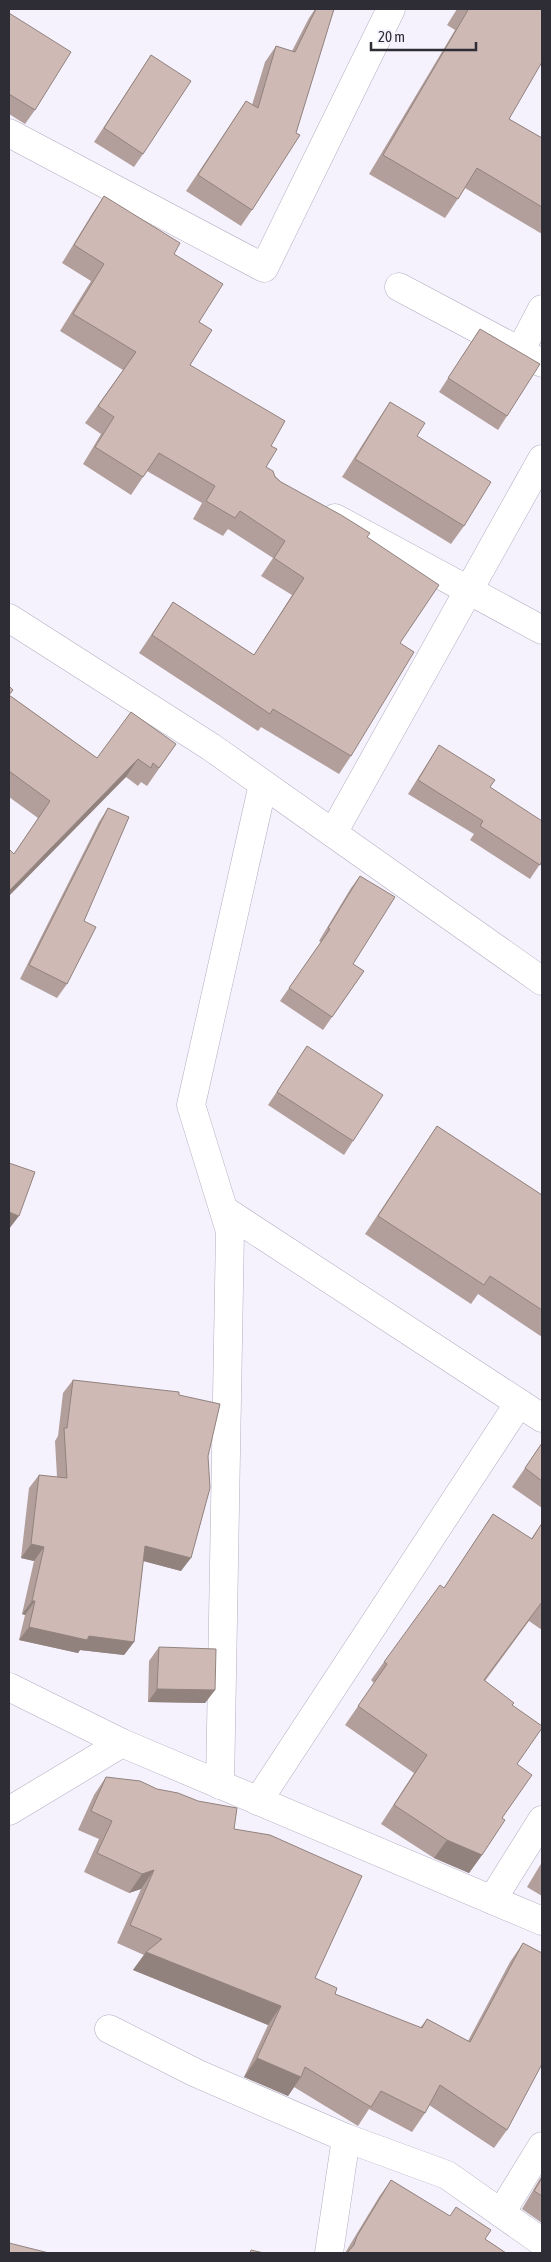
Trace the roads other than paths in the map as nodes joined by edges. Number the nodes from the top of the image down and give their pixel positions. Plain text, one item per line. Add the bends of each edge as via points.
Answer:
1 (391, 9) edge
2 (9, 133) edge
3 (399, 287) dead end
4 (542, 309) edge
5 (531, 357) edge
6 (542, 459) edge
7 (310, 504) edge
8 (470, 591) junction
9 (9, 618) edge
10 (542, 630) edge
11 (263, 784) junction
12 (333, 833) junction
13 (542, 981) edge
14 (224, 1210) junction
15 (519, 1403) junction
16 (542, 1418) edge
17 (9, 1687) edge
18 (122, 1743) junction
19 (220, 1785) junction
20 (258, 1801) junction
21 (9, 1811) edge
22 (542, 1820) edge
23 (492, 1900) junction
24 (542, 1921) edge
25 (109, 2029) dead end
26 (346, 2138) junction
27 (542, 2146) edge
28 (501, 2213) junction
29 (542, 2242) edge
30 (329, 2253) edge

1 - 2 street via 264,268
3 - 5 street
4 - 5 street
6 - 8 street
7 - 8 street
8 - 10 street
8 - 12 street
9 - 11 street
11 - 12 street
11 - 14 street via 191,1104
12 - 13 street
14 - 15 street
14 - 19 street via 230,1231
15 - 16 street
15 - 20 street
17 - 18 street
18 - 19 street
18 - 21 street
19 - 20 street
20 - 23 street
22 - 23 street
23 - 24 street
25 - 26 street via 196,2073
26 - 28 street via 447,2175
26 - 30 street
27 - 28 street
28 - 29 street

